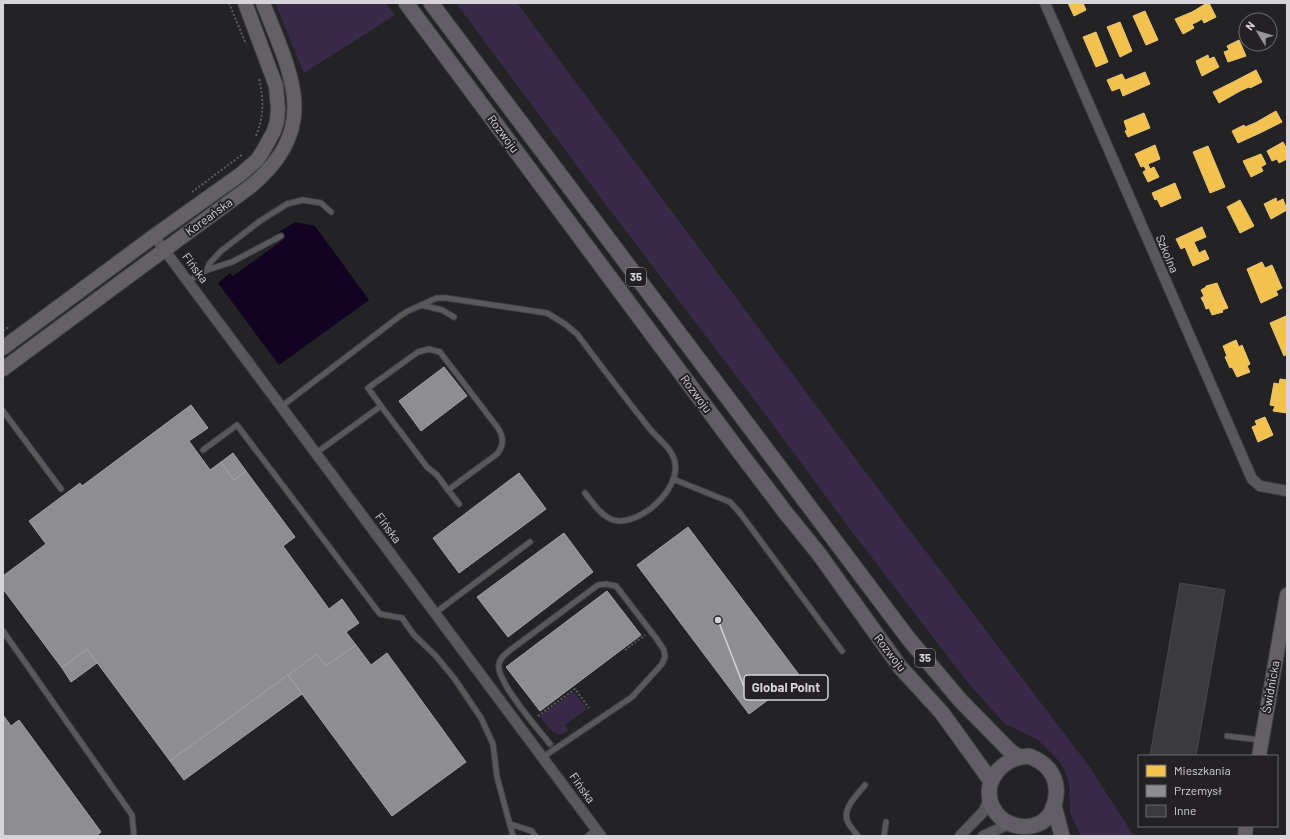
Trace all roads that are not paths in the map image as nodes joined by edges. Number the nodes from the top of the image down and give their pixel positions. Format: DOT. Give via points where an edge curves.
graph roads {
  1 [pos="245,3"];
  2 [pos="264,3"];
  3 [pos="406,3"];
  4 [pos="431,3"];
  5 [pos="1045,3"];
  6 [pos="331,212"];
  7 [pos="154,236"];
  8 [pos="281,236"];
  9 [pos="164,250"];
  10 [pos="207,270"];
  11 [pos="188,281"];
  12 [pos="421,305"];
  13 [pos="454,317"];
  14 [pos="3,348"];
  15 [pos="3,369"];
  16 [pos="282,406"];
  17 [pos="381,406"];
  18 [pos="3,411"];
  19 [pos="203,450"];
  20 [pos="316,453"];
  21 [pos="673,479"];
  22 [pos="61,489"];
  23 [pos="448,490"];
  24 [pos="1287,491"];
  25 [pos="585,493"];
  26 [pos="458,504"];
  27 [pos="530,542"];
  28 [pos="1287,595"];
  29 [pos="436,613"];
  30 [pos="3,630"];
  31 [pos="842,651"];
  32 [pos="1227,736"];
  33 [pos="1261,740"];
  34 [pos="550,744"];
  35 [pos="1259,755"];
  36 [pos="543,756"];
  37 [pos="1019,757"];
  38 [pos="865,785"];
  39 [pos="990,788"];
  40 [pos="1054,806"];
  41 [pos="886,822"];
  42 [pos="510,824"];
  43 [pos="1017,829"];
  44 [pos="599,833"];
  45 [pos="134,836"];
  46 [pos="513,836"];
  47 [pos="535,836"];
  48 [pos="588,836"];
  49 [pos="858,836"];
  50 [pos="884,836"];
  51 [pos="960,836"];
  52 [pos="983,836"];
  53 [pos="1062,836"];
  1 -- 7 [label="street, Koreańska" via="276,86 278,109 274,131 264,151 248,168"];
  2 -- 9 [label="street, Koreańska" via="293,88 294,118 288,141 275,163 257,181"];
  3 -- 39 [label="main road, Rozwoju / 35" via="734,444 819,554 896,663 942,713"];
  4 -- 37 [label="main road, Rozwoju / 35" via="908,638 960,700"];
  5 -- 24 [label="street, Szkolna" via="1252,479 1260,486"];
  6 -- 10 [label="lane" via="321,203 303,200 287,204 221,251 208,264"];
  7 -- 9 [label="street, Fińska"];
  7 -- 14 [label="street, Koreańska"];
  8 -- 10 [label="lane" via="232,262"];
  9 -- 11 [label="street, Fińska"];
  9 -- 15 [label="street, Koreańska"];
  10 -- 11 [label="lane"];
  11 -- 16 [label="street, Fińska"];
  12 -- 13 [label="lane" via="442,310"];
  12 -- 16 [label="lane" via="400,316"];
  12 -- 21 [label="lane" via="437,298 446,298 548,314 565,324 577,334 669,450 675,463"];
  16 -- 20 [label="street, Fińska"];
  17 -- 20 [label="lane"];
  17 -- 23 [label="lane" via="427,467"];
  17 -- 23 [label="lane" via="368,388 418,352 428,349 440,352 503,436 501,449 497,454"];
  18 -- 22 [label="lane"];
  19 -- 42 [label="lane" via="237,425 380,614 402,618 414,635 435,656 481,718 493,744"];
  20 -- 29 [label="street, Fińska"];
  21 -- 25 [label="lane" via="658,503 645,513 625,521 612,519 600,511"];
  21 -- 31 [label="lane" via="730,502"];
  23 -- 26 [label="lane"];
  27 -- 29 [label="lane"];
  28 -- 33 [label="street, Świdnicka"];
  29 -- 36 [label="street, Fińska"];
  30 -- 45 [label="lane" via="132,815"];
  32 -- 33 [label="lane"];
  33 -- 35 [label="street, Świdnicka"];
  34 -- 36 [label="lane" via="503,683 498,670 499,662 598,585 616,586 664,650 662,664 632,697"];
  36 -- 44 [label="street, Fińska"];
  37 -- 39 [label="main road" via="1000,769"];
  37 -- 40 [label="main road" via="1029,756 1049,769 1056,788"];
  38 -- 49 [label="lane" via="847,810 847,820"];
  39 -- 43 [label="main road, 35" via="991,802 996,813"];
  39 -- 51 [label="street" via="984,811"];
  40 -- 43 [label="main road" via="1043,821"];
  40 -- 53 [label="main road"];
  41 -- 50 [label="lane"];
  42 -- 46 [label="lane"];
  42 -- 47 [label="lane" via="532,831"];
  43 -- 52 [label="street"];
  44 -- 48 [label="lane"];
}
